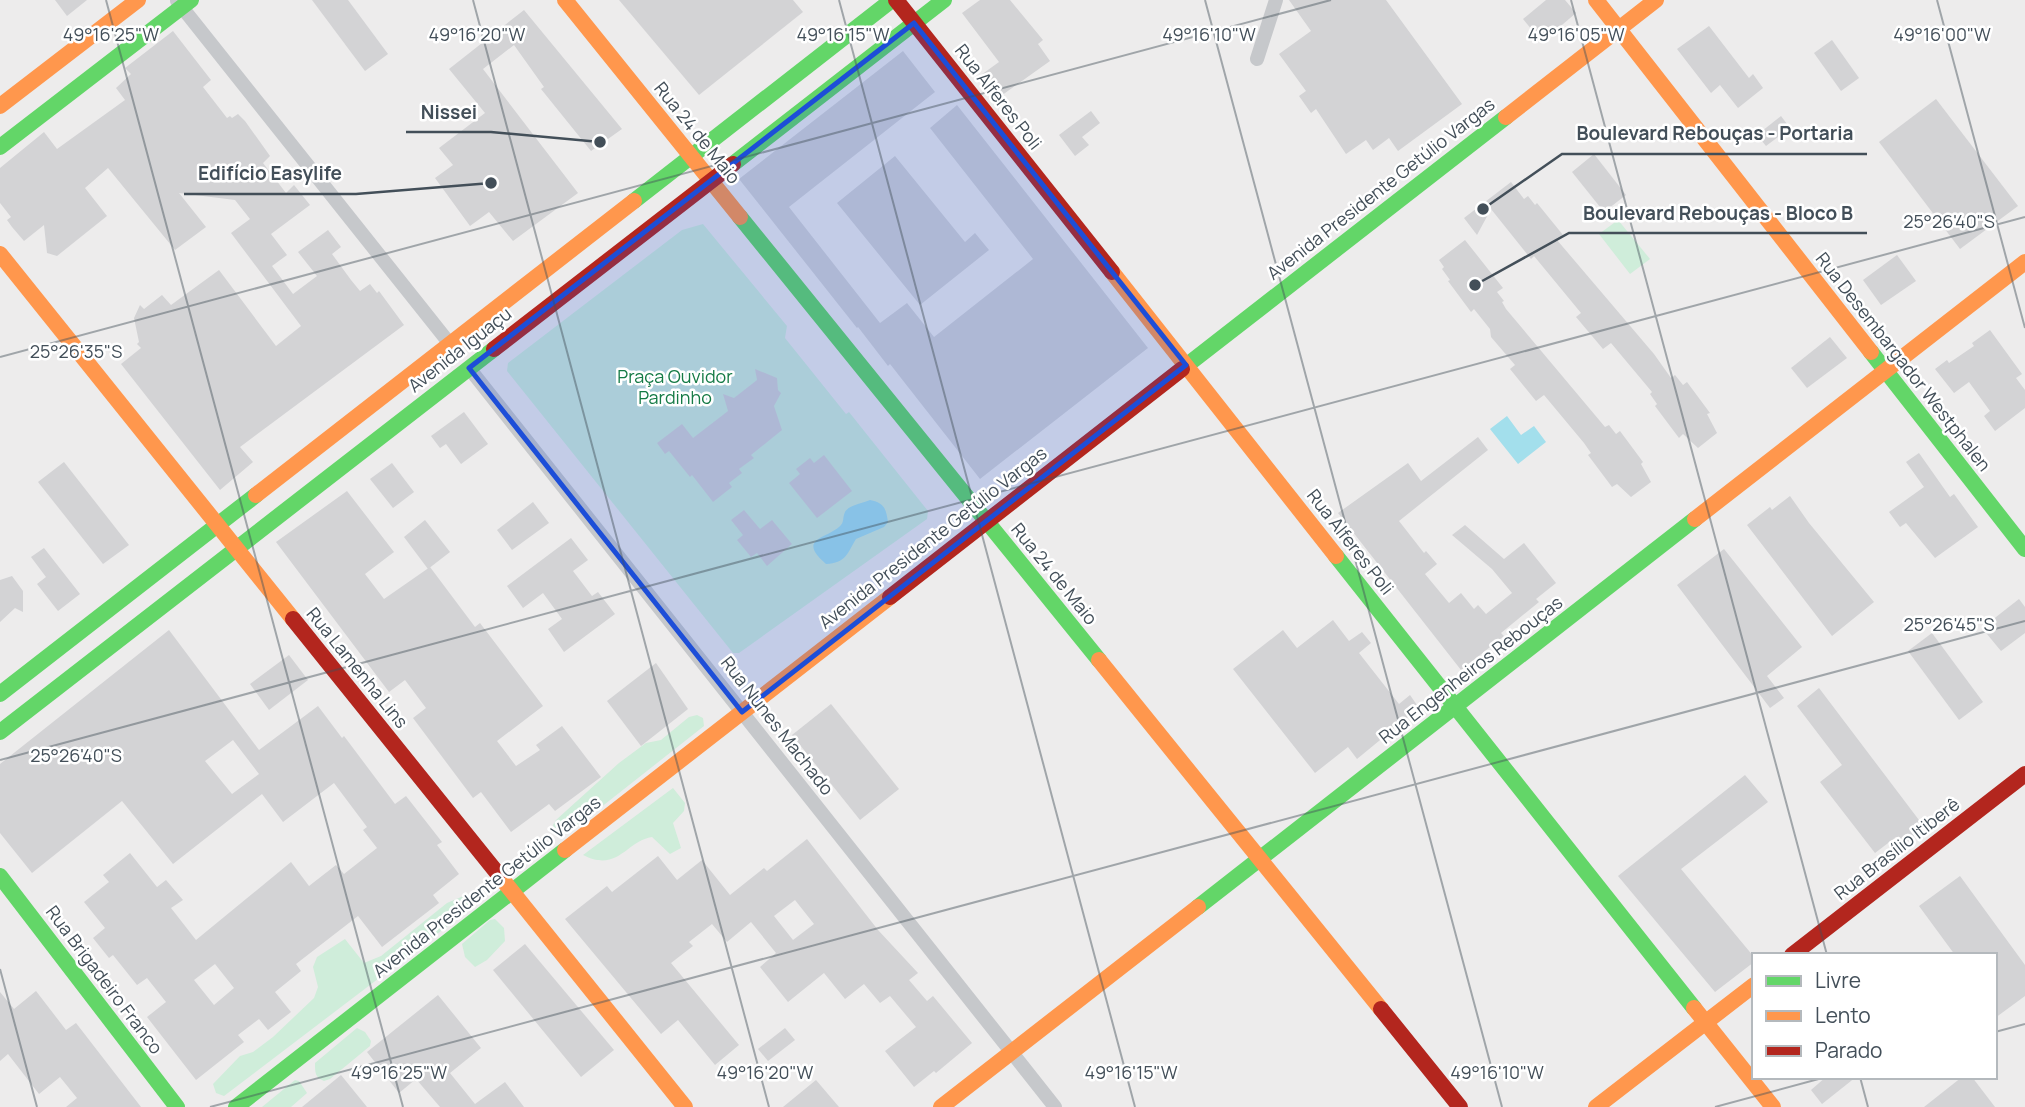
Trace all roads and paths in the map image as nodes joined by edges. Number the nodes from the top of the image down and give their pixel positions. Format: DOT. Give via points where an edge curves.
graph roads {
  1 [pos="138,0"];
  2 [pos="565,0"];
  3 [pos="894,0"];
  4 [pos="944,0"];
  5 [pos="1276,0"];
  6 [pos="1596,0"];
  7 [pos="1656,0"];
  8 [pos="183,2"];
  9 [pos="914,23"];
  10 [pos="1619,29"];
  11 [pos="100,49"];
  12 [pos="1257,59"];
  13 [pos="792,78"];
  14 [pos="58,82"];
  15 [pos="0,106"];
  16 [pos="780,127"];
  17 [pos="0,147"];
  18 [pos="691,156"];
  19 [pos="711,181"];
  20 [pos="0,254"];
  21 [pos="2025,262"];
  22 [pos="450,344"];
  23 [pos="1186,365"];
  24 [pos="469,368"];
  25 [pos="1886,371"];
  26 [pos="362,412"];
  27 [pos="347,462"];
  28 [pos="986,521"];
  29 [pos="218,525"];
  30 [pos="236,548"];
  31 [pos="2025,549"];
  32 [pos="142,621"];
  33 [pos="90,624"];
  34 [pos="0,694"];
  35 [pos="1455,706"];
  36 [pos="741,712"];
  37 [pos="0,732"];
  38 [pos="2025,774"];
  39 [pos="1259,859"];
  40 [pos="0,876"];
  41 [pos="512,892"];
  42 [pos="1795,953"];
  43 [pos="1752,987"];
  44 [pos="1706,1022"];
  45 [pos="1011,1052"];
  46 [pos="177,1107"];
  47 [pos="236,1107"];
  48 [pos="685,1107"];
  49 [pos="941,1107"];
  50 [pos="1055,1107"];
  51 [pos="1460,1107"];
  52 [pos="1596,1107"];
  53 [pos="1773,1107"];
  1 -- 11 [label="main road"];
  2 -- 18 [label="main road, Rua 24 de Maio"];
  3 -- 9 [label="main road, Rua Alferes Poli"];
  3 -- 13 [label="main road, Avenida Iguaçu"];
  4 -- 9 [label="main road, Avenida Iguaçu"];
  5 -- 12 [label="street"];
  6 -- 10 [label="main road, Rua Desembargador Westphalen"];
  7 -- 10 [label="main road, Avenida Presidente Getúlio Vargas"];
  8 -- 11 [label="main road"];
  8 -- 22 [label="street"];
  9 -- 16 [label="main road, Avenida Iguaçu"];
  9 -- 23 [label="main road, Rua Alferes Poli"];
  10 -- 23 [label="main road, Avenida Presidente Getúlio Vargas"];
  10 -- 25 [label="main road, Rua Desembargador Westphalen"];
  11 -- 14 [label="main road"];
  11 -- 14 [label="main road"];
  13 -- 16 [label="main road"];
  13 -- 18 [label="main road, Avenida Iguaçu"];
  14 -- 15 [label="main road"];
  14 -- 17 [label="main road"];
  16 -- 19 [label="main road, Avenida Iguaçu"];
  18 -- 19 [label="main road, Rua 24 de Maio"];
  18 -- 22 [label="main road, Avenida Iguaçu"];
  19 -- 24 [label="main road, Avenida Iguaçu"];
  19 -- 28 [label="main road, Rua 24 de Maio"];
  20 -- 29 [label="main road, Rua Lamenha Lins"];
  21 -- 25 [label="main road, Rua Engenheiros Rebouças"];
  22 -- 26 [label="main road, Avenida Iguaçu"];
  23 -- 28 [label="main road, Avenida Presidente Getúlio Vargas"];
  23 -- 35 [label="main road, Rua Alferes Poli"];
  24 -- 27 [label="main road, Avenida Iguaçu"];
  24 -- 36 [label="street, Rua Nunes Machado"];
  25 -- 31 [label="main road, Rua Desembargador Westphalen"];
  25 -- 35 [label="main road, Rua Engenheiros Rebouças"];
  26 -- 27 [label="main road"];
  26 -- 29 [label="main road, Avenida Iguaçu"];
  27 -- 30 [label="main road, Avenida Iguaçu"];
  28 -- 36 [label="main road, Avenida Presidente Getúlio Vargas"];
  28 -- 39 [label="main road, Rua 24 de Maio"];
  29 -- 30 [label="main road, Rua Lamenha Lins"];
  29 -- 33 [label="main road, Avenida Iguaçu"];
  30 -- 32 [label="main road, Avenida Iguaçu"];
  30 -- 41 [label="main road, Rua Lamenha Lins"];
  32 -- 33 [label="main road"];
  32 -- 37 [label="main road, Avenida Iguaçu"];
  33 -- 34 [label="main road, Avenida Iguaçu"];
  35 -- 39 [label="main road, Rua Engenheiros Rebouças"];
  35 -- 44 [label="main road, Rua Alferes Poli"];
  36 -- 41 [label="main road, Avenida Presidente Getúlio Vargas"];
  36 -- 45 [label="street, Rua Nunes Machado"];
  38 -- 42 [label="main road, Rua Brasílio Itiberê"];
  39 -- 45 [label="main road, Rua Engenheiros Rebouças"];
  39 -- 51 [label="main road, Rua 24 de Maio"];
  40 -- 46 [label="main road, Rua Brigadeiro Franco"];
  41 -- 47 [label="main road, Avenida Presidente Getúlio Vargas"];
  41 -- 48 [label="main road, Rua Lamenha Lins"];
  43 -- 44 [label="main road"];
  44 -- 52 [label="main road"];
  44 -- 53 [label="main road, Rua Alferes Poli"];
  45 -- 49 [label="main road, Rua Engenheiros Rebouças"];
  45 -- 50 [label="street, Rua Nunes Machado"];
}
